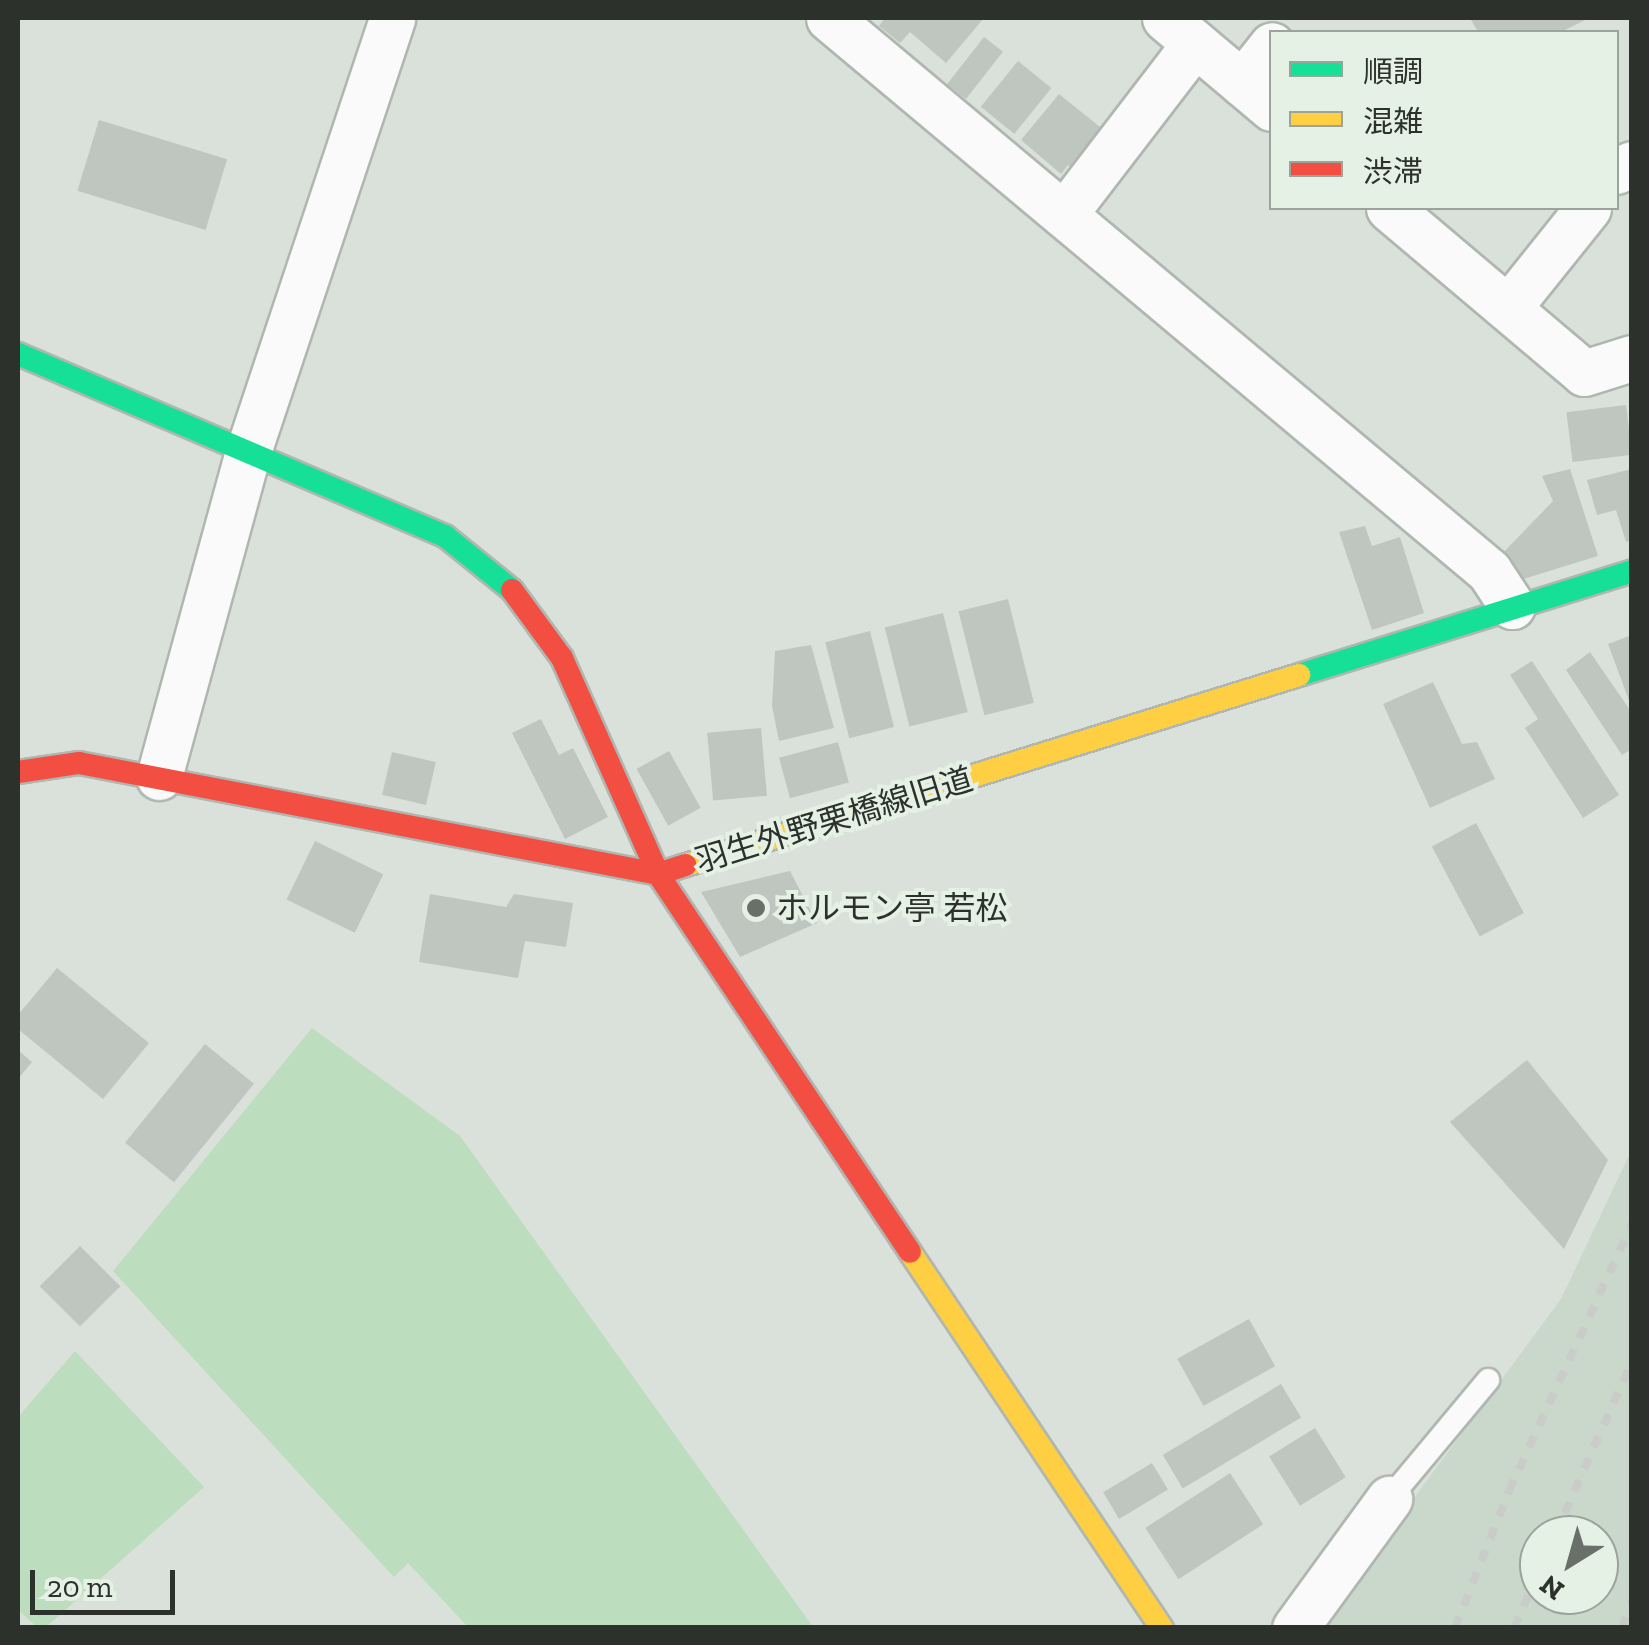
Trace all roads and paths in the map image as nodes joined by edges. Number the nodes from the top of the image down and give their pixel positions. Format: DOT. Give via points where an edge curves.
graph roads {
  1 [pos="392,18"];
  2 [pos="829,18"];
  3 [pos="1180,30"];
  4 [pos="1269,55"];
  5 [pos="1257,96"];
  6 [pos="1391,210"];
  7 [pos="1586,210"];
  8 [pos="1064,214"];
  9 [pos="1508,308"];
  10 [pos="18,354"];
  11 [pos="1632,358"];
  12 [pos="247,455"];
  13 [pos="1632,571"];
  14 [pos="1512,606"];
  15 [pos="18,772"];
  16 [pos="159,776"];
  17 [pos="658,874"];
  18 [pos="1488,1380"];
  19 [pos="1389,1499"];
  20 [pos="1162,1628"];
  21 [pos="1295,1628"];
  1 -- 12 [label="street"];
  2 -- 8 [label="street"];
  3 -- 5 [label="street"];
  3 -- 8 [label="street"];
  4 -- 5 [label="street"];
  6 -- 9 [label="street"];
  7 -- 9 [label="street"];
  8 -- 14 [label="street" via="1488,571"];
  9 -- 11 [label="street" via="1584,374"];
  10 -- 12 [label="street"];
  12 -- 16 [label="street"];
  12 -- 17 [label="street" via="445,536 512,590 562,658"];
  13 -- 14 [label="street, 羽生外野栗橋線旧道"];
  14 -- 17 [label="street, 羽生外野栗橋線旧道"];
  15 -- 16 [label="street, 羽生外野栗橋線旧道" via="78,763"];
  16 -- 17 [label="street, 羽生外野栗橋線旧道"];
  17 -- 20 [label="street"];
  18 -- 19 [label="lane"];
  19 -- 21 [label="street"];
}
